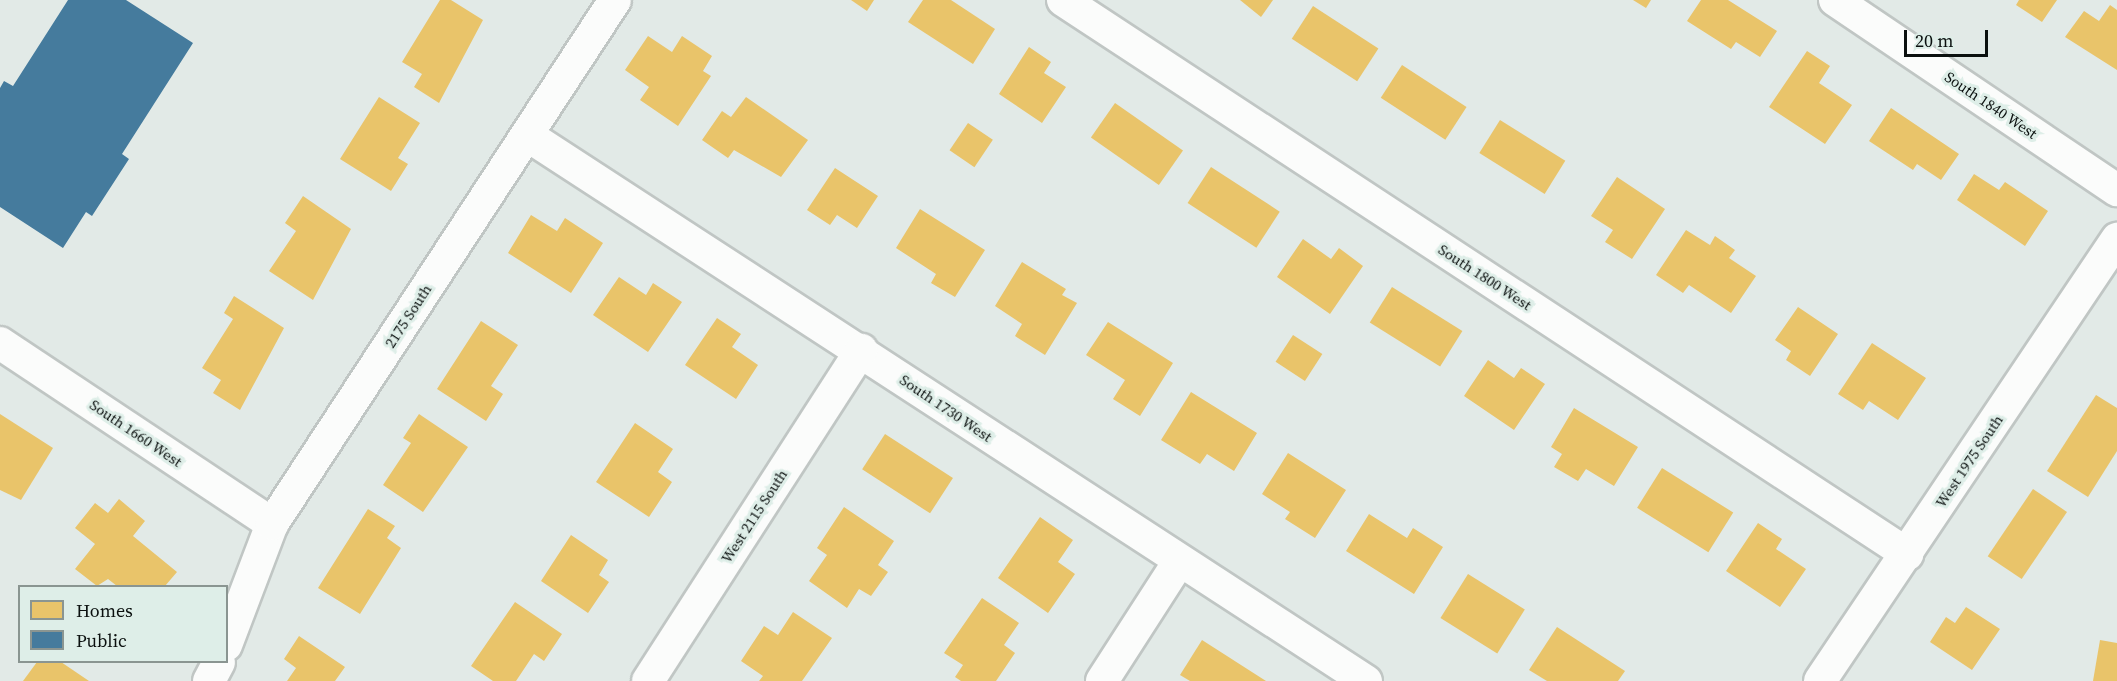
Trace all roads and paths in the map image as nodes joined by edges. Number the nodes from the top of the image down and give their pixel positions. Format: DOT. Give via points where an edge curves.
graph roads {
  1 [pos="615,0"];
  2 [pos="1063,0"];
  3 [pos="1835,0"];
  4 [pos="527,135"];
  5 [pos="2117,190"];
  6 [pos="2117,239"];
  7 [pos="0,343"];
  8 [pos="861,350"];
  9 [pos="272,524"];
  10 [pos="1907,554"];
  11 [pos="1178,562"];
  12 [pos="228,640"];
  13 [pos="218,663"];
  14 [pos="209,681"];
  15 [pos="648,681"];
  16 [pos="1102,681"];
  17 [pos="1365,681"];
  18 [pos="1820,681"];
  1 -- 4 [label="street, 2175 South"];
  2 -- 10 [label="street, South 1800 West"];
  3 -- 5 [label="street, South 1840 West"];
  4 -- 8 [label="street, South 1730 West"];
  4 -- 9 [label="street, 2175 South"];
  6 -- 10 [label="street, West 1975 South"];
  7 -- 9 [label="street, South 1660 West"];
  8 -- 11 [label="street, South 1730 West"];
  8 -- 15 [label="street, West 2115 South"];
  9 -- 12 [label="street, 2175 South"];
  10 -- 18 [label="street, West 1975 South"];
  11 -- 16 [label="street"];
  11 -- 17 [label="street, South 1730 West"];
  13 -- 14 [label="street"];
}
